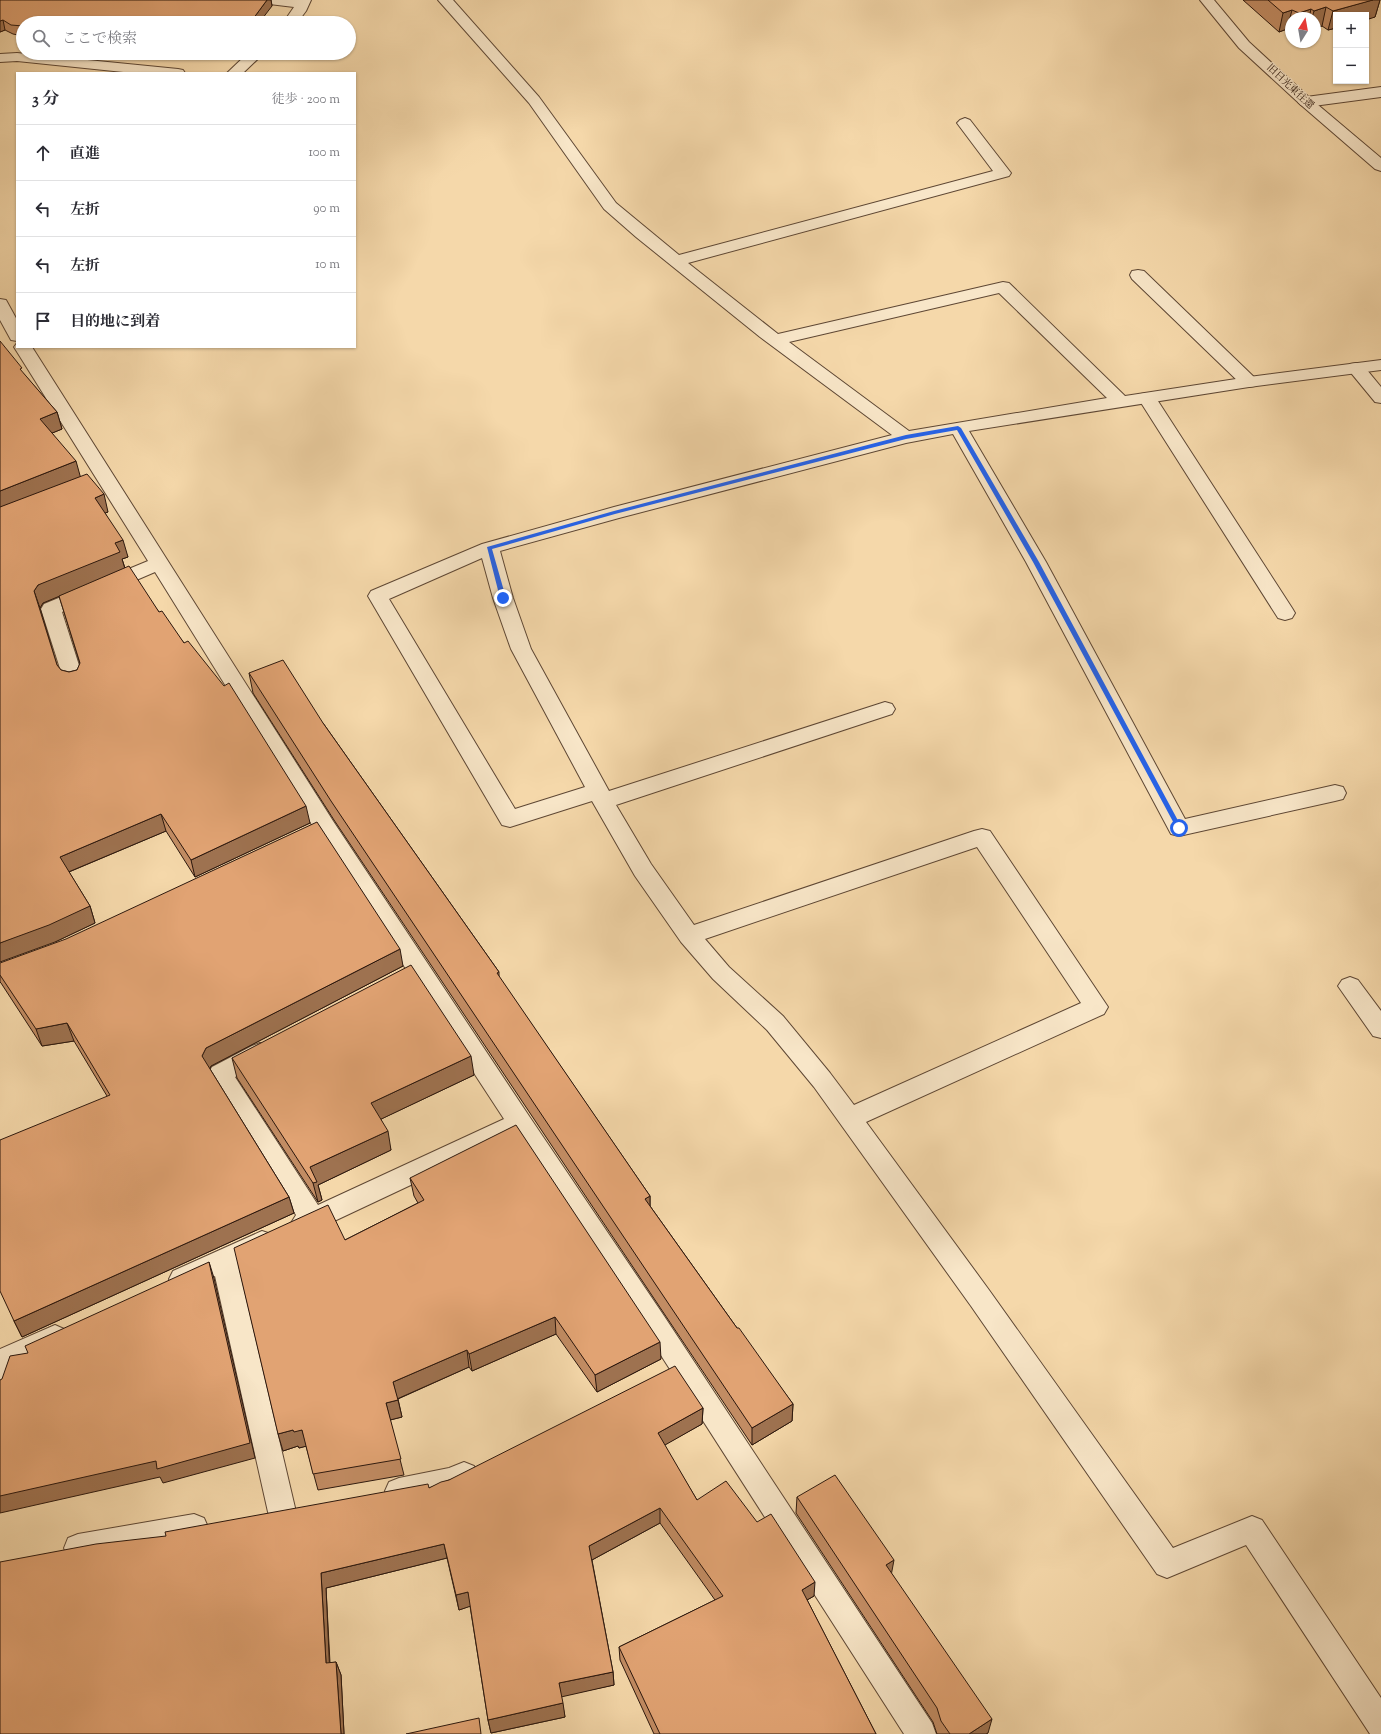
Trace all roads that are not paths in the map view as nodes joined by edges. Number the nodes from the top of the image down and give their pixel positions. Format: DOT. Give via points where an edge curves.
graph roads {
  1 [pos="266,0"];
  2 [pos="445,0"];
  3 [pos="1207,0"];
  4 [pos="303,2"];
  5 [pos="294,16"];
  6 [pos="16,57"];
  7 [pos="0,58"];
  8 [pos="47,60"];
  9 [pos="249,60"];
  10 [pos="168,72"];
  11 [pos="235,72"];
  12 [pos="1381,92"];
  13 [pos="1306,102"];
  14 [pos="965,123"];
  15 [pos="1381,166"];
  16 [pos="676,261"];
  17 [pos="1138,275"];
  18 [pos="0,304"];
  19 [pos="16,334"];
  20 [pos="775,340"];
  21 [pos="15,347"];
  22 [pos="1381,365"];
  23 [pos="1356,368"];
  24 [pos="1249,382"];
  25 [pos="1147,398"];
  26 [pos="1381,398"];
  27 [pos="1121,402"];
  28 [pos="958,428"];
  29 [pos="906,437"];
  30 [pos="489,548"];
  31 [pos="160,563"];
  32 [pos="1285,613"];
  33 [pos="74,681"];
  34 [pos="884,709"];
  35 [pos="1335,793"];
  36 [pos="601,796"];
  37 [pos="325,827"];
  38 [pos="304,837"];
  39 [pos="689,936"];
  40 [pos="419,970"];
  41 [pos="398,981"];
  42 [pos="1350,986"];
  43 [pos="1381,1029"];
  44 [pos="277,1044"];
  45 [pos="850,1118"];
  46 [pos="520,1124"];
  47 [pos="313,1219"];
  48 [pos="224,1260"];
  49 [pos="159,1290"];
  50 [pos="72,1329"];
  51 [pos="1,1381"];
  52 [pos="486,1464"];
  53 [pos="374,1495"];
  54 [pos="282,1512"];
  55 [pos="219,1523"];
  56 [pos="55,1552"];
  57 [pos="1381,1724"];
  58 [pos="921,1734"];
  1 -- 4 [label="street"];
  2 -- 16 [label="street" via="534,100 610,206"];
  3 -- 13 [label="street, 旧日光東往還" via="1244,45"];
  4 -- 5 [label="street"];
  6 -- 7 [label="street"];
  8 -- 10 [label="street"];
  9 -- 11 [label="street"];
  12 -- 13 [label="street"];
  13 -- 15 [label="street, 旧日光東往還"];
  14 -- 16 [label="street" via="1003,173"];
  16 -- 20 [label="street"];
  17 -- 24 [label="street"];
  18 -- 19 [label="street"];
  20 -- 27 [label="street" via="1003,287"];
  20 -- 29 [label="street"];
  21 -- 31 [label="street" via="99,480"];
  22 -- 23 [label="street"];
  23 -- 24 [label="street"];
  23 -- 26 [label="street"];
  24 -- 25 [label="street"];
  25 -- 27 [label="street"];
  25 -- 32 [label="street"];
  27 -- 28 [label="street"];
  28 -- 29 [label="street"];
  28 -- 35 [label="street" via="1036,562 1179,828"];
  29 -- 30 [label="street"];
  30 -- 36 [label="street" via="521,650"];
  30 -- 36 [label="street" via="378,596 510,819"];
  31 -- 33 [label="street" via="51,609"];
  31 -- 37 [label="street"];
  34 -- 36 [label="street"];
  36 -- 39 [label="street" via="643,870"];
  37 -- 38 [label="street"];
  37 -- 40 [label="street"];
  39 -- 45 [label="street" via="721,973 774,1023"];
  39 -- 45 [label="street" via="982,836 1096,1007"];
  40 -- 41 [label="street"];
  40 -- 46 [label="street"];
  42 -- 43 [label="street"];
  44 -- 47 [label="street" via="220,1074"];
  45 -- 57 [label="street" via="1168,1564 1252,1529"];
  46 -- 47 [label="street"];
  46 -- 58 [label="street" via="671,1370"];
  47 -- 48 [label="street"];
  48 -- 49 [label="street"];
  48 -- 54 [label="street"];
  50 -- 51 [label="street" via="7,1359"];
  52 -- 53 [label="street" via="451,1481"];
  55 -- 56 [label="street"];
}
